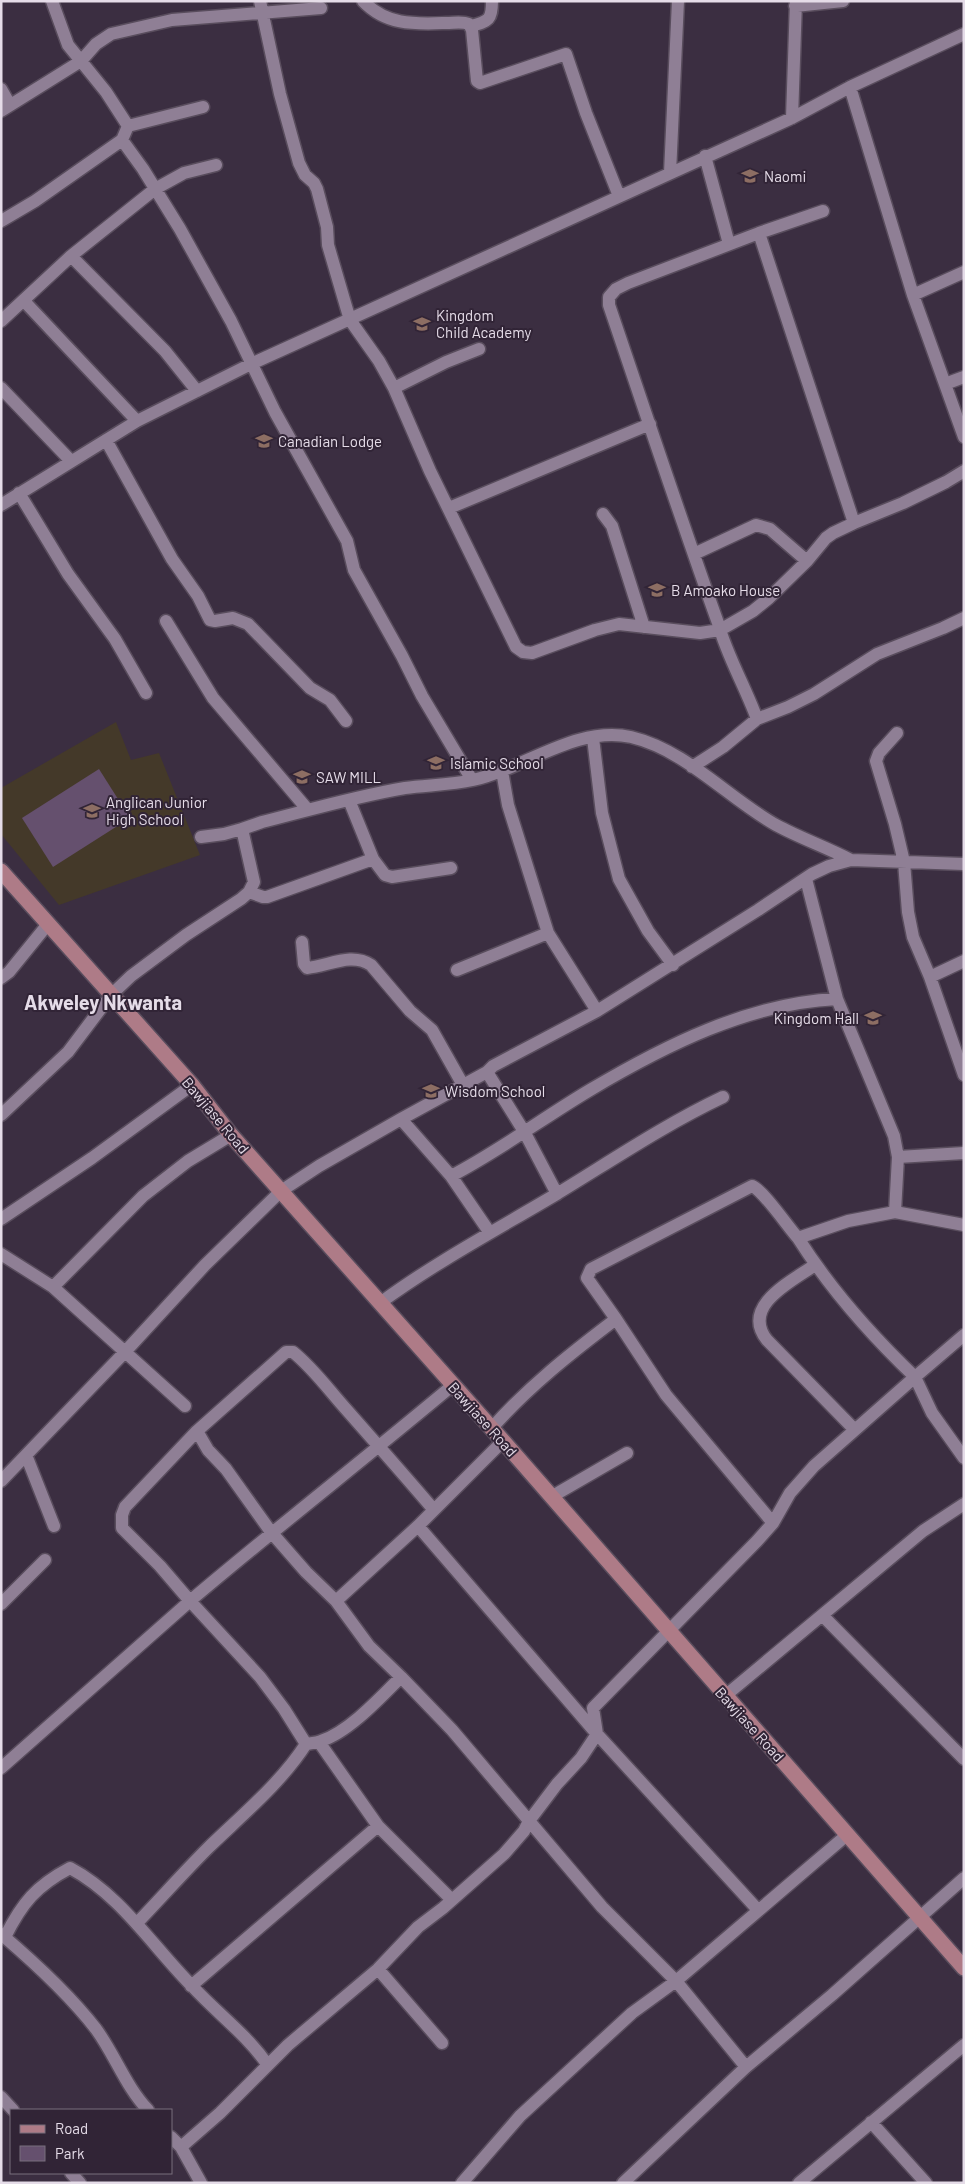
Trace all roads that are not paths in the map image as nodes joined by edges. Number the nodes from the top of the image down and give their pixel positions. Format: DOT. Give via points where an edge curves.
graph roads {
  1 [pos="52,1"];
  2 [pos="363,1"];
  3 [pos="492,1"];
  4 [pos="678,1"];
  5 [pos="843,1"];
  6 [pos="795,4"];
  7 [pos="262,8"];
  8 [pos="321,8"];
  9 [pos="472,26"];
  10 [pos="964,34"];
  11 [pos="80,61"];
  12 [pos="850,86"];
  13 [pos="1,89"];
  14 [pos="203,107"];
  15 [pos="6,108"];
  16 [pos="792,118"];
  17 [pos="128,126"];
  18 [pos="122,140"];
  19 [pos="706,156"];
  20 [pos="216,165"];
  21 [pos="670,173"];
  22 [pos="155,189"];
  23 [pos="619,196"];
  24 [pos="823,211"];
  25 [pos="1,221"];
  26 [pos="759,233"];
  27 [pos="729,244"];
  28 [pos="71,256"];
  29 [pos="964,272"];
  30 [pos="913,296"];
  31 [pos="24,301"];
  32 [pos="350,320"];
  33 [pos="1,321"];
  34 [pos="479,349"];
  35 [pos="250,364"];
  36 [pos="964,377"];
  37 [pos="945,384"];
  38 [pos="1,388"];
  39 [pos="394,388"];
  40 [pos="196,391"];
  41 [pos="137,422"];
  42 [pos="650,424"];
  43 [pos="964,437"];
  44 [pos="106,440"];
  45 [pos="70,461"];
  46 [pos="964,471"];
  47 [pos="19,493"];
  48 [pos="3,501"];
  49 [pos="449,508"];
  50 [pos="603,514"];
  51 [pos="854,523"];
  52 [pos="694,554"];
  53 [pos="807,561"];
  54 [pos="964,618"];
  55 [pos="166,622"];
  56 [pos="644,627"];
  57 [pos="720,630"];
  58 [pos="146,693"];
  59 [pos="757,718"];
  60 [pos="346,721"];
  61 [pos="897,732"];
  62 [pos="593,738"];
  63 [pos="692,767"];
  64 [pos="502,771"];
  65 [pos="472,780"];
  66 [pos="349,800"];
  67 [pos="308,810"];
  68 [pos="242,829"];
  69 [pos="201,838"];
  70 [pos="374,859"];
  71 [pos="851,860"];
  72 [pos="904,862"];
  73 [pos="964,864"];
  74 [pos="451,868"];
  75 [pos="1,871"];
  76 [pos="806,879"];
  77 [pos="249,892"];
  78 [pos="48,924"];
  79 [pos="548,933"];
  80 [pos="302,942"];
  81 [pos="964,961"];
  82 [pos="672,964"];
  83 [pos="458,970"];
  84 [pos="930,977"];
  85 [pos="1,978"];
  86 [pos="111,995"];
  87 [pos="836,999"];
  88 [pos="597,1011"];
  89 [pos="961,1061"];
  90 [pos="487,1072"];
  91 [pos="964,1075"];
  92 [pos="192,1085"];
  93 [pos="464,1086"];
  94 [pos="723,1097"];
  95 [pos="1,1115"];
  96 [pos="400,1118"];
  97 [pos="526,1133"];
  98 [pos="231,1135"];
  99 [pos="964,1153"];
  100 [pos="898,1157"];
  101 [pos="451,1176"];
  102 [pos="282,1191"];
  103 [pos="557,1194"];
  104 [pos="895,1212"];
  105 [pos="1,1219"];
  106 [pos="964,1225"];
  107 [pos="490,1233"];
  108 [pos="798,1238"];
  109 [pos="1,1254"];
  110 [pos="815,1265"];
  111 [pos="53,1287"];
  112 [pos="380,1303"];
  113 [pos="616,1320"];
  114 [pos="964,1335"];
  115 [pos="124,1353"];
  116 [pos="915,1378"];
  117 [pos="452,1385"];
  118 [pos="185,1406"];
  119 [pos="491,1428"];
  120 [pos="854,1430"];
  121 [pos="197,1431"];
  122 [pos="502,1441"];
  123 [pos="379,1447"];
  124 [pos="627,1454"];
  125 [pos="26,1455"];
  126 [pos="964,1458"];
  127 [pos="1,1481"];
  128 [pos="551,1497"];
  129 [pos="964,1504"];
  130 [pos="434,1510"];
  131 [pos="773,1523"];
  132 [pos="54,1526"];
  133 [pos="418,1526"];
  134 [pos="271,1532"];
  135 [pos="45,1560"];
  136 [pos="190,1601"];
  137 [pos="336,1601"];
  138 [pos="1,1604"];
  139 [pos="822,1614"];
  140 [pos="670,1631"];
  141 [pos="401,1677"];
  142 [pos="725,1696"];
  143 [pos="597,1734"];
  144 [pos="319,1742"];
  145 [pos="306,1744"];
  146 [pos="964,1759"];
  147 [pos="1,1768"];
  148 [pos="529,1821"];
  149 [pos="378,1826"];
  150 [pos="848,1834"];
  151 [pos="964,1878"];
  152 [pos="452,1900"];
  153 [pos="758,1910"];
  154 [pos="920,1917"];
  155 [pos="137,1924"];
  156 [pos="3,1935"];
  157 [pos="964,1968"];
  158 [pos="378,1969"];
  159 [pos="676,1981"];
  160 [pos="191,1986"];
  161 [pos="442,2043"];
  162 [pos="964,2045"];
  163 [pos="267,2064"];
  164 [pos="746,2067"];
  165 [pos="1,2097"];
  166 [pos="12,2109"];
  167 [pos="147,2109"];
  168 [pos="871,2122"];
  169 [pos="172,2137"];
  170 [pos="181,2147"];
  171 [pos="918,2180"];
  172 [pos="201,2183"];
  173 [pos="462,2183"];
  174 [pos="623,2183"];
  175 [pos="799,2183"];
  1 -- 11 [label="street" via="68,45"];
  2 -- 9 [label="street" via="392,21 407,24 466,22"];
  3 -- 9 [label="street" via="492,14 488,20"];
  4 -- 21 [label="street"];
  5 -- 6 [label="street"];
  6 -- 16 [label="street"];
  7 -- 8 [label="street"];
  7 -- 11 [label="street" via="172,20 111,34"];
  7 -- 32 [label="street" via="299,163 317,189 328,245"];
  9 -- 23 [label="street" via="475,73 480,83 566,54"];
  10 -- 12 [label="street"];
  11 -- 15 [label="street"];
  11 -- 17 [label="street"];
  12 -- 16 [label="street"];
  12 -- 30 [label="street"];
  13 -- 15 [label="street"];
  14 -- 17 [label="street"];
  16 -- 19 [label="street"];
  17 -- 18 [label="street"];
  18 -- 22 [label="street"];
  18 -- 25 [label="street"];
  19 -- 21 [label="street"];
  19 -- 27 [label="street"];
  20 -- 22 [label="street" via="184,173"];
  21 -- 23 [label="street"];
  22 -- 28 [label="street"];
  22 -- 35 [label="street" via="231,321"];
  23 -- 32 [label="street"];
  24 -- 26 [label="street"];
  26 -- 27 [label="street"];
  26 -- 51 [label="street"];
  27 -- 42 [label="street" via="628,283 609,297"];
  28 -- 31 [label="street"];
  28 -- 40 [label="street" via="165,351"];
  29 -- 30 [label="street"];
  30 -- 37 [label="street"];
  31 -- 33 [label="street"];
  31 -- 41 [label="street"];
  32 -- 35 [label="street"];
  32 -- 39 [label="street"];
  34 -- 39 [label="street"];
  35 -- 40 [label="street"];
  35 -- 65 [label="street" via="346,541 354,570"];
  36 -- 37 [label="street"];
  37 -- 43 [label="street"];
  38 -- 45 [label="street"];
  39 -- 49 [label="street"];
  40 -- 41 [label="street"];
  41 -- 44 [label="street"];
  42 -- 49 [label="street"];
  42 -- 52 [label="street"];
  44 -- 45 [label="street"];
  44 -- 60 [label="street" via="210,620 234,618 248,624 310,688 330,700"];
  45 -- 47 [label="street"];
  46 -- 51 [label="street" via="903,503"];
  47 -- 48 [label="street"];
  47 -- 58 [label="street" via="68,574 115,639"];
  49 -- 56 [label="street" via="516,647 523,652 532,653 619,624"];
  50 -- 56 [label="street" via="612,526"];
  51 -- 53 [label="street" via="826,538"];
  52 -- 53 [label="street" via="756,525 770,529"];
  52 -- 57 [label="street"];
  53 -- 57 [label="street" via="764,603"];
  54 -- 59 [label="street" via="877,654 814,694"];
  55 -- 67 [label="street" via="213,698"];
  56 -- 57 [label="street" via="700,633"];
  57 -- 59 [label="street"];
  59 -- 63 [label="street" via="723,747"];
  61 -- 72 [label="street" via="878,753 876,761"];
  62 -- 63 [label="street" via="630,737 676,756"];
  62 -- 64 [label="street" via="566,745"];
  62 -- 82 [label="street" via="602,813 619,879 648,931"];
  63 -- 71 [label="street" via="776,825"];
  64 -- 65 [label="street"];
  64 -- 79 [label="street" via="508,805"];
  65 -- 66 [label="street"];
  66 -- 67 [label="street"];
  66 -- 70 [label="street"];
  67 -- 68 [label="street"];
  68 -- 69 [label="street"];
  68 -- 77 [label="street" via="254,882"];
  70 -- 74 [label="street" via="385,875 392,877"];
  70 -- 77 [label="street" via="267,897"];
  71 -- 72 [label="street"];
  71 -- 76 [label="street" via="829,866"];
  72 -- 73 [label="street"];
  72 -- 84 [label="street" via="912,936"];
  75 -- 78 [label="main road, Bawjiase Road"];
  76 -- 82 [label="street"];
  76 -- 87 [label="street"];
  77 -- 86 [label="street" via="131,976"];
  78 -- 85 [label="street"];
  78 -- 86 [label="main road, Bawjiase Road"];
  79 -- 83 [label="street"];
  79 -- 88 [label="street"];
  80 -- 93 [label="street" via="307,968 350,959 363,960 371,965 410,1011 432,1030"];
  81 -- 84 [label="street"];
  82 -- 88 [label="street"];
  84 -- 89 [label="street"];
  86 -- 92 [label="main road, Bawjiase Road"];
  86 -- 95 [label="street" via="68,1052"];
  87 -- 97 [label="street" via="811,1000 766,1009 714,1027 590,1090"];
  87 -- 100 [label="street" via="894,1136"];
  88 -- 90 [label="street"];
  89 -- 91 [label="street"];
  90 -- 93 [label="street"];
  90 -- 97 [label="street"];
  92 -- 98 [label="main road, Bawjiase Road"];
  92 -- 105 [label="street"];
  93 -- 96 [label="street"];
  94 -- 103 [label="street" via="663,1127"];
  96 -- 101 [label="street"];
  96 -- 102 [label="street"];
  97 -- 101 [label="street"];
  97 -- 103 [label="street"];
  98 -- 102 [label="main road, Bawjiase Road"];
  98 -- 111 [label="street" via="188,1161 143,1196"];
  99 -- 100 [label="street"];
  100 -- 104 [label="street"];
  101 -- 107 [label="street"];
  102 -- 112 [label="main road, Bawjiase Road"];
  102 -- 115 [label="street" via="205,1265"];
  103 -- 107 [label="street"];
  104 -- 106 [label="street"];
  104 -- 108 [label="street" via="848,1221"];
  107 -- 112 [label="street"];
  108 -- 110 [label="street"];
  108 -- 113 [label="street" via="762,1193 752,1186 591,1268 588,1278"];
  109 -- 111 [label="street"];
  110 -- 116 [label="street" via="874,1338"];
  110 -- 120 [label="street" via="774,1293 759,1313 758,1322 767,1340"];
  111 -- 115 [label="street"];
  112 -- 117 [label="main road, Bawjiase Road"];
  113 -- 119 [label="street" via="573,1351"];
  113 -- 131 [label="street" via="666,1395"];
  114 -- 116 [label="street"];
  115 -- 118 [label="street"];
  115 -- 125 [label="street"];
  116 -- 120 [label="street"];
  116 -- 126 [label="street" via="932,1413"];
  117 -- 119 [label="main road, Bawjiase Road"];
  117 -- 123 [label="street"];
  119 -- 122 [label="main road, Bawjiase Road"];
  120 -- 131 [label="street" via="790,1493"];
  121 -- 123 [label="street" via="286,1352 293,1352"];
  121 -- 134 [label="street"];
  121 -- 136 [label="street" via="125,1507 121,1522 122,1528"];
  122 -- 128 [label="main road, Bawjiase Road"];
  122 -- 130 [label="street"];
  123 -- 130 [label="street"];
  123 -- 134 [label="street"];
  124 -- 128 [label="street"];
  125 -- 127 [label="street"];
  125 -- 132 [label="street"];
  128 -- 140 [label="main road, Bawjiase Road"];
  129 -- 139 [label="street" via="923,1531"];
  130 -- 133 [label="street"];
  131 -- 140 [label="street"];
  133 -- 137 [label="street"];
  133 -- 143 [label="street"];
  134 -- 136 [label="street"];
  134 -- 137 [label="street"];
  135 -- 138 [label="street"];
  136 -- 145 [label="street" via="260,1677"];
  136 -- 147 [label="street"];
  137 -- 141 [label="street" via="369,1646"];
  139 -- 142 [label="street"];
  139 -- 146 [label="street"];
  140 -- 142 [label="main road, Bawjiase Road"];
  140 -- 143 [label="street" via="593,1708"];
  141 -- 144 [label="street" via="360,1715"];
  141 -- 148 [label="street" via="452,1730"];
  142 -- 150 [label="main road, Bawjiase Road"];
  143 -- 148 [label="street"];
  143 -- 153 [label="street"];
  144 -- 145 [label="street"];
  144 -- 149 [label="street"];
  145 -- 155 [label="street" via="252,1806"];
  148 -- 152 [label="street" via="504,1854"];
  148 -- 159 [label="street" via="602,1907"];
  149 -- 152 [label="street"];
  149 -- 160 [label="street"];
  150 -- 153 [label="street"];
  150 -- 154 [label="main road, Bawjiase Road"];
  151 -- 154 [label="street"];
  152 -- 158 [label="street" via="418,1927"];
  153 -- 159 [label="street"];
  154 -- 157 [label="main road, Bawjiase Road"];
  154 -- 164 [label="street"];
  155 -- 156 [label="street" via="90,1879 70,1868 47,1881 30,1897"];
  155 -- 160 [label="street"];
  156 -- 167 [label="street" via="77,2004"];
  158 -- 161 [label="street"];
  158 -- 163 [label="street"];
  159 -- 164 [label="street"];
  159 -- 173 [label="street" via="632,2013 520,2116"];
  160 -- 163 [label="street"];
  162 -- 168 [label="street"];
  163 -- 170 [label="street" via="220,2113"];
  164 -- 174 [label="street"];
  165 -- 166 [label="street"];
  168 -- 171 [label="street"];
  168 -- 175 [label="street"];
  169 -- 170 [label="street"];
  170 -- 172 [label="street"];
}
